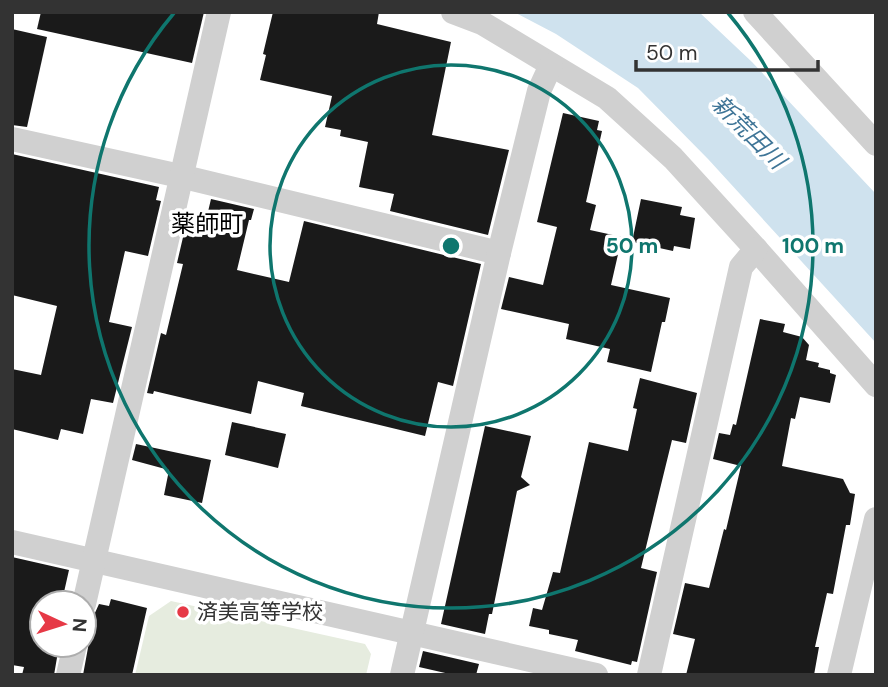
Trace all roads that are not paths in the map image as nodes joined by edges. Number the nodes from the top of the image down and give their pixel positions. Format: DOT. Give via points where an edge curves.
graph roads {
  1 [pos="219,12"];
  2 [pos="453,12"];
  3 [pos="755,12"];
  4 [pos="551,65"];
  5 [pos="12,139"];
  6 [pos="876,144"];
  7 [pos="180,176"];
  8 [pos="756,249"];
  9 [pos="499,253"];
  10 [pos="876,385"];
  11 [pos="876,519"];
  12 [pos="12,542"];
  13 [pos="94,562"];
  14 [pos="88,589"];
  15 [pos="412,634"];
  16 [pos="402,675"];
  17 [pos="596,675"];
  18 [pos="649,675"];
  19 [pos="839,675"];
  1 -- 7 [label="street"];
  2 -- 4 [label="street" via="482,23"];
  3 -- 6 [label="street"];
  4 -- 8 [label="street" via="607,98 673,158"];
  4 -- 9 [label="street" via="539,91"];
  5 -- 7 [label="street"];
  7 -- 9 [label="street"];
  7 -- 13 [label="street"];
  8 -- 10 [label="street"];
  8 -- 18 [label="street" via="741,267"];
  9 -- 15 [label="street"];
  11 -- 19 [label="street"];
  12 -- 13 [label="street"];
  13 -- 14 [label="street"];
  13 -- 15 [label="street"];
  15 -- 16 [label="street"];
  15 -- 17 [label="street"];
}
